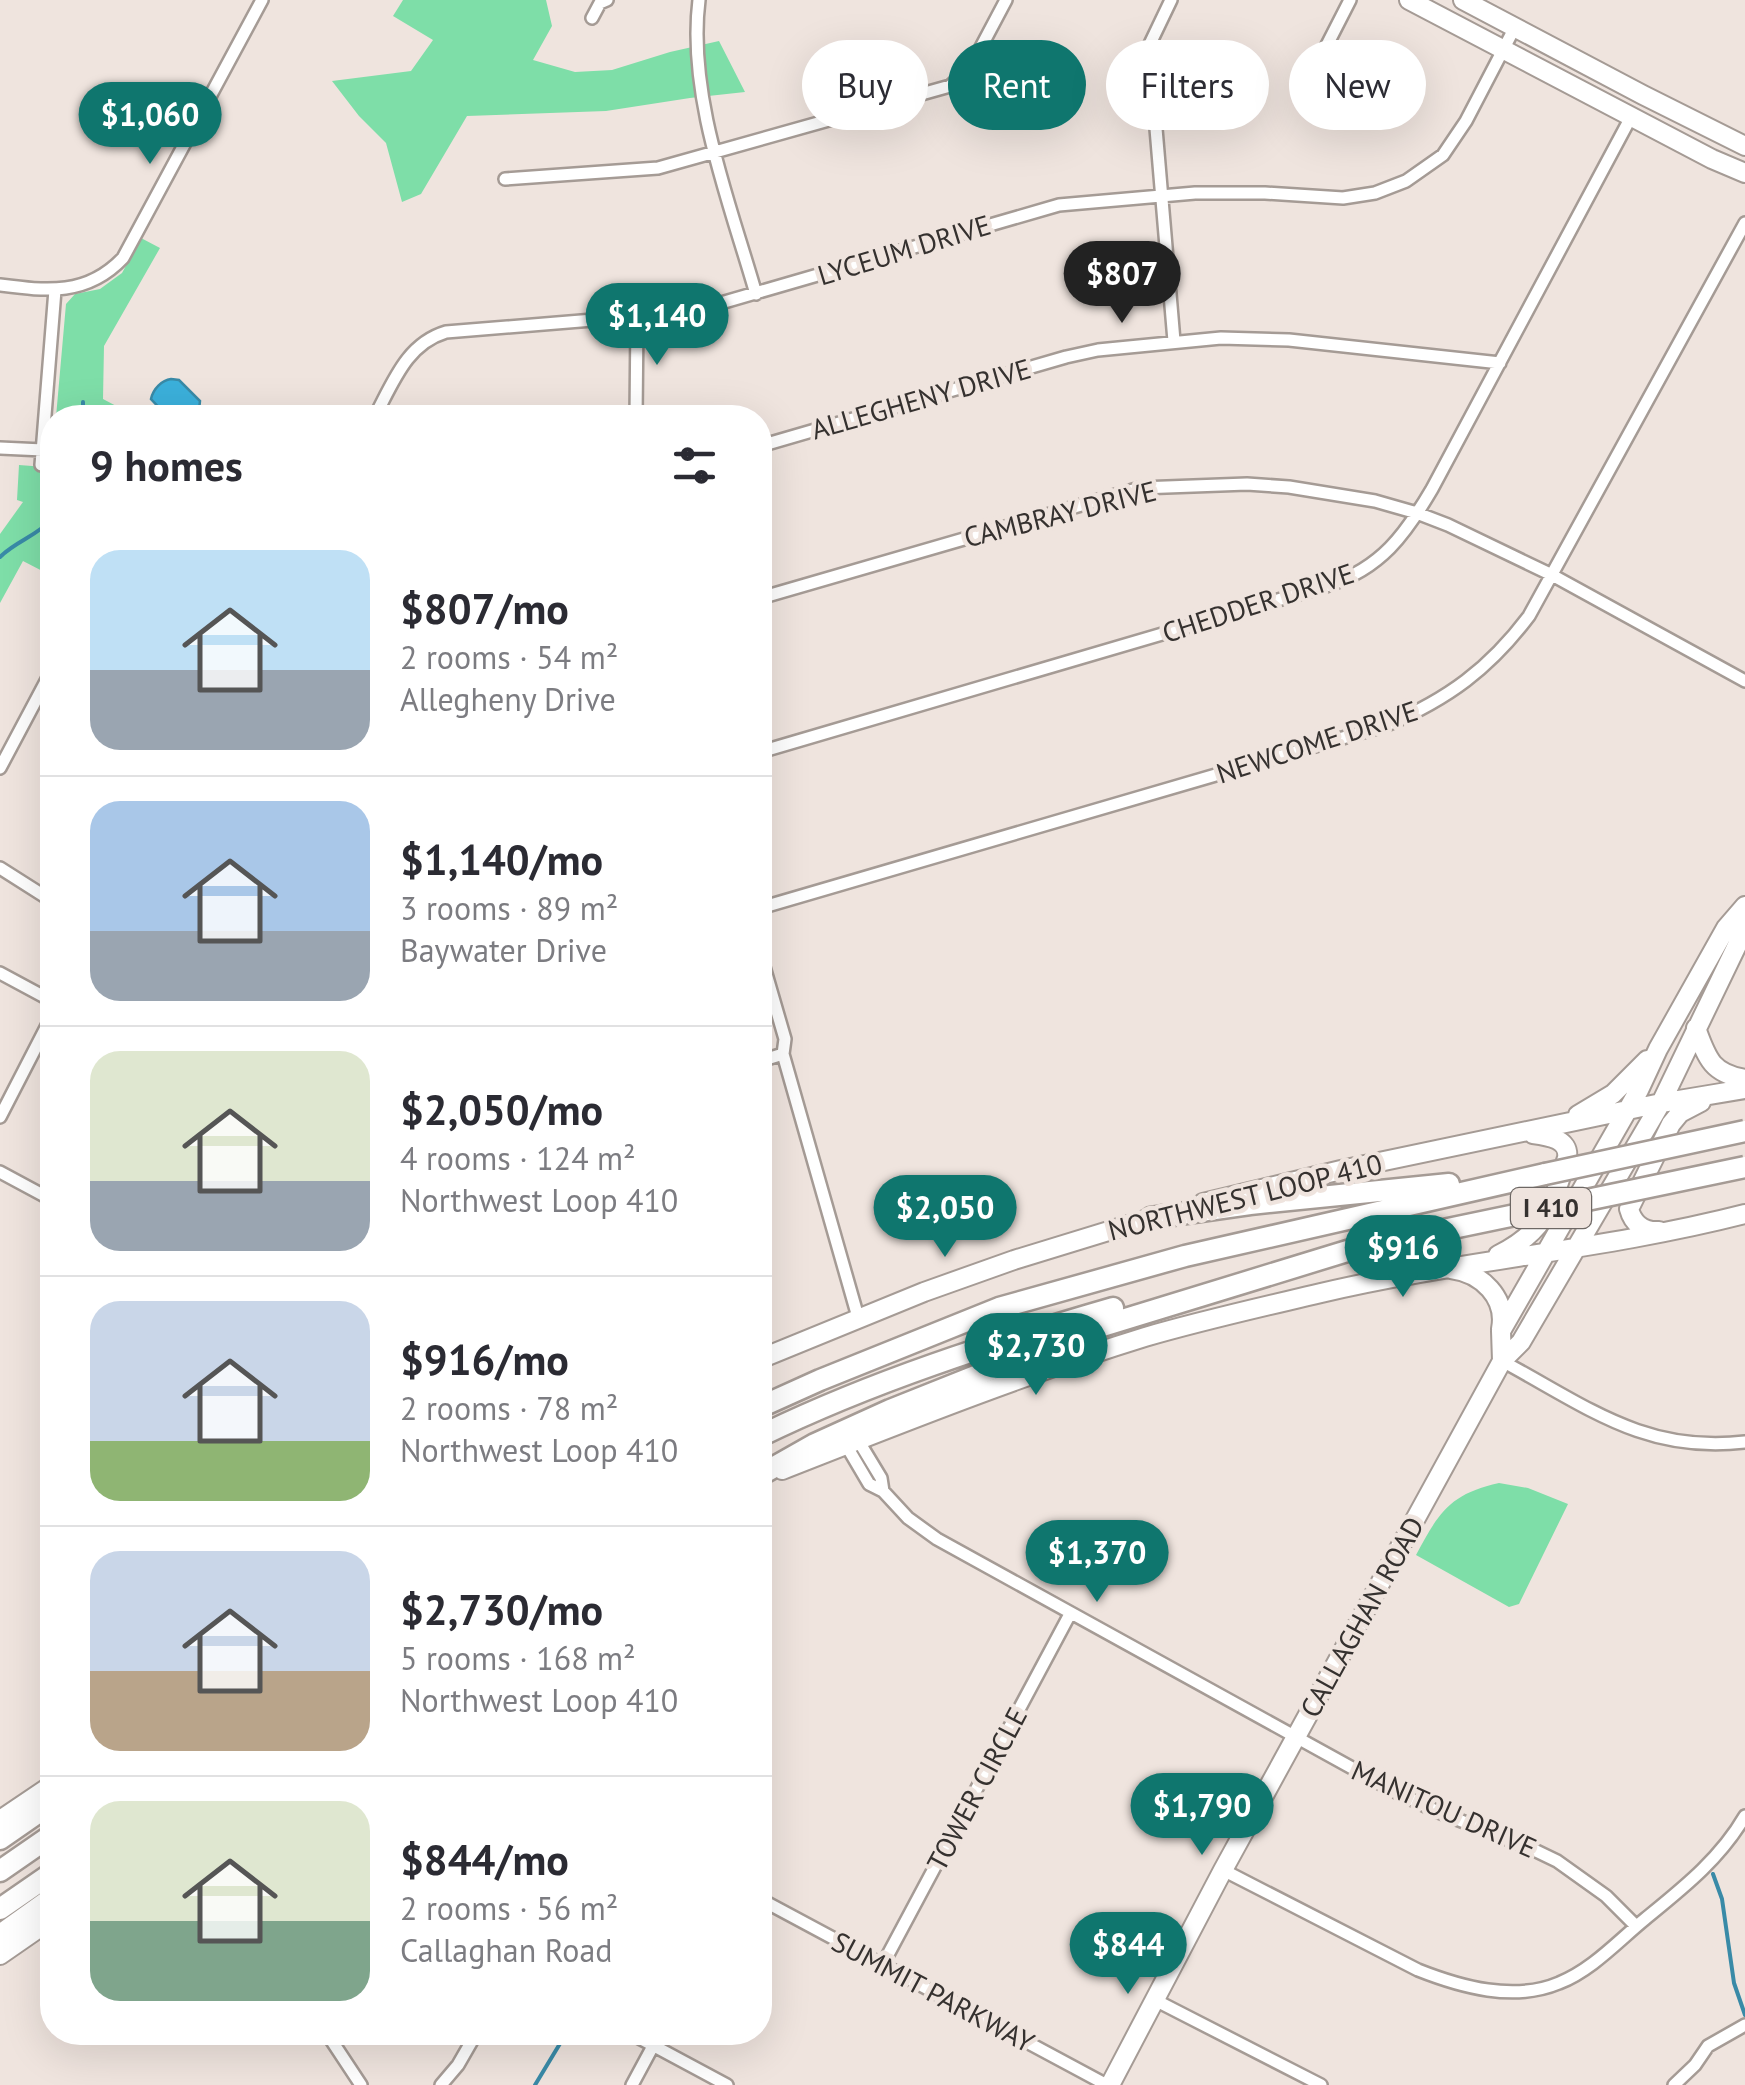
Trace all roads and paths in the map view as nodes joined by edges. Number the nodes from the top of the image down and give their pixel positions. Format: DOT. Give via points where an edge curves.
graph roads {
  1 [pos="262,0"];
  2 [pos="607,0"];
  3 [pos="699,0"];
  4 [pos="1006,0"];
  5 [pos="1171,0"];
  6 [pos="1350,0"];
  7 [pos="1409,0"];
  8 [pos="1464,0"];
  9 [pos="592,18"];
  10 [pos="1515,27"];
  11 [pos="1330,40"];
  12 [pos="1503,50"];
  13 [pos="1631,117"];
  14 [pos="1745,146"];
  15 [pos="715,153"];
  16 [pos="1745,173"];
  17 [pos="505,180"];
  18 [pos="1161,197"];
  19 [pos="1745,223"];
  20 [pos="0,285"];
  21 [pos="55,290"];
  22 [pos="756,294"];
  23 [pos="637,317"];
  24 [pos="1174,341"];
  25 [pos="1500,363"];
  26 [pos="46,405"];
  27 [pos="381,405"];
  28 [pos="636,405"];
  29 [pos="772,443"];
  30 [pos="0,448"];
  31 [pos="40,450"];
  32 [pos="1417,513"];
  33 [pos="1552,576"];
  34 [pos="772,595"];
  35 [pos="1745,681"];
  36 [pos="40,693"];
  37 [pos="772,748"];
  38 [pos="0,768"];
  39 [pos="0,868"];
  40 [pos="40,893"];
  41 [pos="772,904"];
  42 [pos="1745,906"];
  43 [pos="1745,920"];
  44 [pos="0,973"];
  45 [pos="40,995"];
  46 [pos="772,1003"];
  47 [pos="1696,1028"];
  48 [pos="40,1039"];
  49 [pos="1658,1049"];
  50 [pos="783,1054"];
  51 [pos="772,1057"];
  52 [pos="1745,1079"];
  53 [pos="1745,1089"];
  54 [pos="1719,1093"];
  55 [pos="1661,1103"];
  56 [pos="1628,1110"];
  57 [pos="0,1117"];
  58 [pos="1554,1126"];
  59 [pos="1745,1132"];
  60 [pos="1520,1133"];
  61 [pos="1745,1167"];
  62 [pos="0,1172"];
  63 [pos="1545,1174"];
  64 [pos="40,1194"];
  65 [pos="1745,1214"];
  66 [pos="1150,1218"];
  67 [pos="1686,1229"];
  68 [pos="1357,1248"];
  69 [pos="1573,1249"];
  70 [pos="1544,1254"];
  71 [pos="1484,1262"];
  72 [pos="1441,1268"];
  73 [pos="858,1318"];
  74 [pos="1501,1331"];
  75 [pos="772,1354"];
  76 [pos="1502,1362"];
  77 [pos="772,1402"];
  78 [pos="772,1430"];
  79 [pos="852,1442"];
  80 [pos="1745,1442"];
  81 [pos="772,1471"];
  82 [pos="772,1473"];
  83 [pos="1070,1614"];
  84 [pos="1296,1738"];
  85 [pos="40,1793"];
  86 [pos="40,1811"];
  87 [pos="1745,1816"];
  88 [pos="0,1820"];
  89 [pos="0,1839"];
  90 [pos="40,1844"];
  91 [pos="1223,1870"];
  92 [pos="0,1872"];
  93 [pos="40,1881"];
  94 [pos="772,1904"];
  95 [pos="40,1906"];
  96 [pos="0,1908"];
  97 [pos="1636,1926"];
  98 [pos="40,1927"];
  99 [pos="0,1934"];
  100 [pos="0,1955"];
  101 [pos="883,1964"];
  102 [pos="1154,1999"];
  103 [pos="1745,2025"];
  104 [pos="335,2045"];
  105 [pos="470,2045"];
  106 [pos="653,2046"];
  107 [pos="361,2085"];
  108 [pos="442,2085"];
  109 [pos="632,2085"];
  110 [pos="726,2085"];
  111 [pos="1108,2085"];
  112 [pos="1321,2085"];
  113 [pos="1674,2085"];
  1 -- 21 [label="street" via="123,258 97,278"];
  2 -- 9 [label="street"];
  3 -- 15 [label="street" via="699,78"];
  4 -- 15 [label="street" via="970,68 950,86"];
  5 -- 18 [label="street" via="1149,46"];
  6 -- 11 [label="street"];
  7 -- 12 [label="main road"];
  8 -- 10 [label="main road"];
  10 -- 12 [label="street, LYCEUM DRIVE"];
  10 -- 14 [label="main road"];
  12 -- 13 [label="main road"];
  12 -- 18 [label="street, LYCEUM DRIVE" via="1443,155 1391,188 1343,198 1232,192"];
  13 -- 16 [label="main road"];
  13 -- 25 [label="street, CHEDDER DRIVE"];
  15 -- 17 [label="street" via="658,168"];
  15 -- 22 [label="street"];
  18 -- 22 [label="street, LYCEUM DRIVE" via="1036,211"];
  18 -- 24 [label="street"];
  19 -- 33 [label="street, NEWCOME DRIVE"];
  20 -- 21 [label="street"];
  21 -- 26 [label="street"];
  22 -- 23 [label="street, LYCEUM DRIVE" via="690,312"];
  23 -- 27 [label="street, LYCEUM DRIVE" via="431,336 407,358"];
  23 -- 28 [label="street"];
  24 -- 25 [label="street, ALLEGHENY DRIVE" via="1290,340"];
  24 -- 29 [label="street, ALLEGHENY DRIVE" via="1066,357"];
  25 -- 32 [label="street, CHEDDER DRIVE"];
  30 -- 31 [label="street"];
  32 -- 33 [label="street, CAMBRAY DRIVE"];
  32 -- 34 [label="street, CAMBRAY DRIVE" via="1290,487 1140,488"];
  32 -- 37 [label="street, CHEDDER DRIVE" via="1379,559 1342,581"];
  33 -- 35 [label="street, CAMBRAY DRIVE"];
  33 -- 41 [label="street, NEWCOME DRIVE" via="1511,640 1468,682 1387,725"];
  36 -- 38 [label="street"];
  39 -- 40 [label="street"];
  42 -- 49 [label="main road"];
  43 -- 47 [label="main road, CALLAGHAN ROAD"];
  44 -- 45 [label="street"];
  46 -- 50 [label="street"];
  47 -- 52 [label="main road" via="1719,1071"];
  47 -- 55 [label="main road, CALLAGHAN ROAD"];
  48 -- 57 [label="street"];
  49 -- 56 [label="main road"];
  49 -- 58 [label="main road" via="1612,1094"];
  50 -- 51 [label="street"];
  50 -- 73 [label="street"];
  53 -- 54 [label="main road, NORTHWEST LOOP 410"];
  54 -- 55 [label="main road, NORTHWEST LOOP 410"];
  54 -- 67 [label="main road" via="1671,1124 1629,1209 1644,1230"];
  55 -- 56 [label="main road, NORTHWEST LOOP 410"];
  55 -- 69 [label="main road, CALLAGHAN ROAD"];
  56 -- 58 [label="main road, NORTHWEST LOOP 410"];
  56 -- 70 [label="main road"];
  58 -- 60 [label="main road, NORTHWEST LOOP 410"];
  59 -- 63 [label="highway, I 410, bridge"];
  60 -- 66 [label="main road, NORTHWEST LOOP 410"];
  60 -- 71 [label="main road" via="1558,1140 1568,1158 1536,1230"];
  61 -- 68 [label="highway, I 410, bridge"];
  62 -- 64 [label="street"];
  63 -- 66 [label="highway"];
  63 -- 77 [label="highway, I 410" via="1185,1256 999,1308"];
  65 -- 67 [label="main road"];
  66 -- 73 [label="main road, NORTHWEST LOOP 410"];
  67 -- 69 [label="main road"];
  68 -- 78 [label="highway, I 410" via="1225,1276 1007,1340"];
  68 -- 81 [label="highway" via="1096,1328 890,1410"];
  69 -- 70 [label="main road"];
  69 -- 76 [label="main road, CALLAGHAN ROAD"];
  70 -- 71 [label="main road"];
  70 -- 74 [label="main road"];
  71 -- 72 [label="main road"];
  72 -- 74 [label="main road" via="1464,1271 1486,1285 1501,1305"];
  72 -- 79 [label="main road" via="1148,1336"];
  73 -- 75 [label="main road, NORTHWEST LOOP 410"];
  74 -- 76 [label="main road"];
  76 -- 80 [label="street" via="1640,1433 1685,1444"];
  76 -- 84 [label="main road, CALLAGHAN ROAD"];
  79 -- 82 [label="main road"];
  79 -- 83 [label="street, MANITOU DRIVE" via="869,1484 922,1529"];
  83 -- 84 [label="street, MANITOU DRIVE"];
  83 -- 101 [label="street, TOWER CIRCLE"];
  84 -- 91 [label="main road, CALLAGHAN ROAD"];
  84 -- 97 [label="street, MANITOU DRIVE" via="1392,1790 1557,1861"];
  85 -- 88 [label="main road"];
  86 -- 89 [label="highway"];
  87 -- 97 [label="street" via="1702,1871"];
  90 -- 92 [label="highway"];
  91 -- 97 [label="street" via="1418,1970 1482,1989 1561,1983"];
  91 -- 102 [label="main road, CALLAGHAN ROAD"];
  93 -- 96 [label="highway"];
  94 -- 101 [label="street, SUMMIT PARKWAY"];
  95 -- 99 [label="highway"];
  98 -- 100 [label="main road"];
  101 -- 111 [label="street, SUMMIT PARKWAY"];
  102 -- 111 [label="main road, CALLAGHAN ROAD"];
  102 -- 112 [label="street"];
  103 -- 113 [label="street" via="1708,2046"];
  104 -- 107 [label="street"];
  105 -- 108 [label="street"];
  106 -- 109 [label="street"];
  106 -- 110 [label="street"];
}
